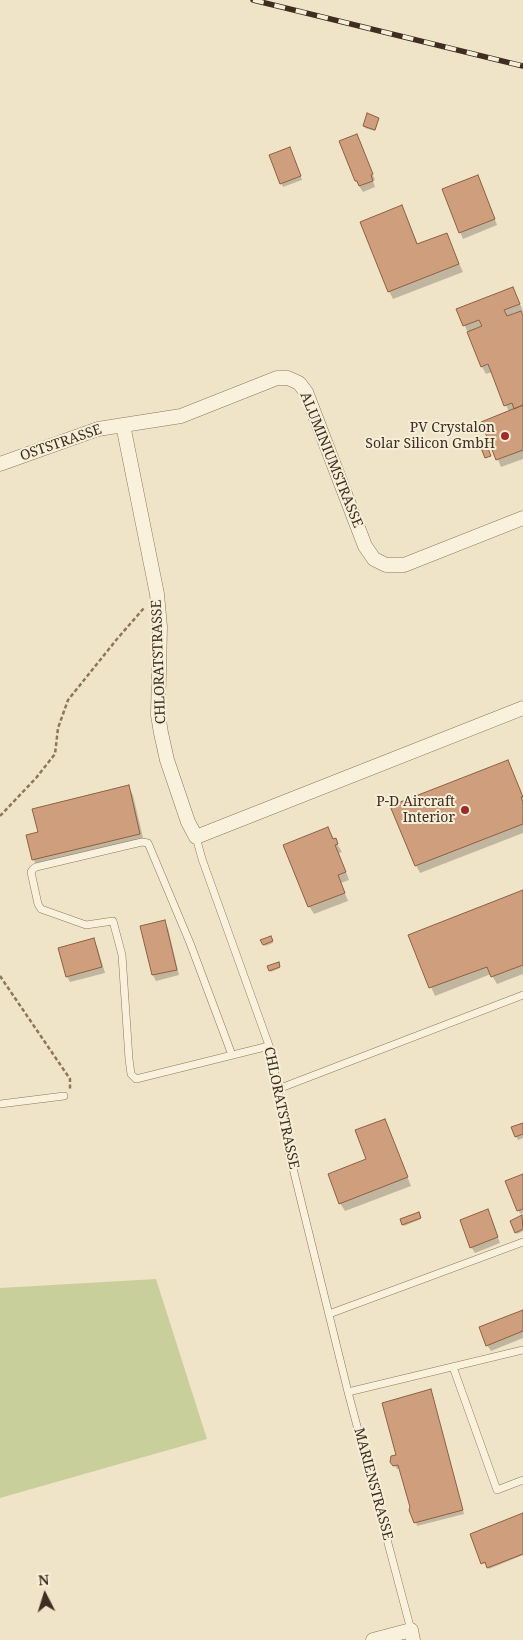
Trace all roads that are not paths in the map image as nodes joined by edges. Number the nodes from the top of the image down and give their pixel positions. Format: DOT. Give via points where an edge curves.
graph roads {
  1 [pos="123,425"];
  2 [pos="0,464"];
  3 [pos="523,518"];
  4 [pos="523,708"];
  5 [pos="196,837"];
  6 [pos="523,995"];
  7 [pos="270,1046"];
  8 [pos="232,1054"];
  9 [pos="278,1089"];
  10 [pos="64,1096"];
  11 [pos="0,1104"];
  12 [pos="523,1242"];
  13 [pos="330,1314"];
  14 [pos="333,1328"];
  15 [pos="523,1350"];
  16 [pos="453,1367"];
  17 [pos="348,1392"];
  18 [pos="523,1480"];
  19 [pos="412,1635"];
  20 [pos="373,1640"];
  1 -- 2 [label="street, OSTSTRASSE" via="98,429"];
  1 -- 3 [label="street, ALUMINIUMSTRASSE" via="182,416 277,378 288,378 299,382 306,392 365,546 380,563 404,565"];
  1 -- 5 [label="street, CHLORATSTRASSE" via="156,594 160,627 158,715 161,733 170,769"];
  4 -- 5 [label="street"];
  5 -- 7 [label="lane, CHLORATSTRASSE"];
  6 -- 9 [label="lane"];
  7 -- 8 [label="lane"];
  7 -- 9 [label="lane, CHLORATSTRASSE"];
  8 -- 8 [label="lane" via="136,1079 131,1074 122,955 113,921 86,924 41,909 31,872 33,869 148,843"];
  9 -- 13 [label="lane, CHLORATSTRASSE" via="288,1148"];
  10 -- 11 [label="lane"];
  12 -- 13 [label="lane"];
  13 -- 14 [label="lane, CHLORATSTRASSE"];
  14 -- 17 [label="lane, MARIENSTRASSE"];
  15 -- 16 [label="lane"];
  16 -- 17 [label="lane"];
  16 -- 18 [label="lane" via="497,1490"];
  17 -- 19 [label="lane, MARIENSTRASSE"];
  19 -- 20 [label="street"];
}
